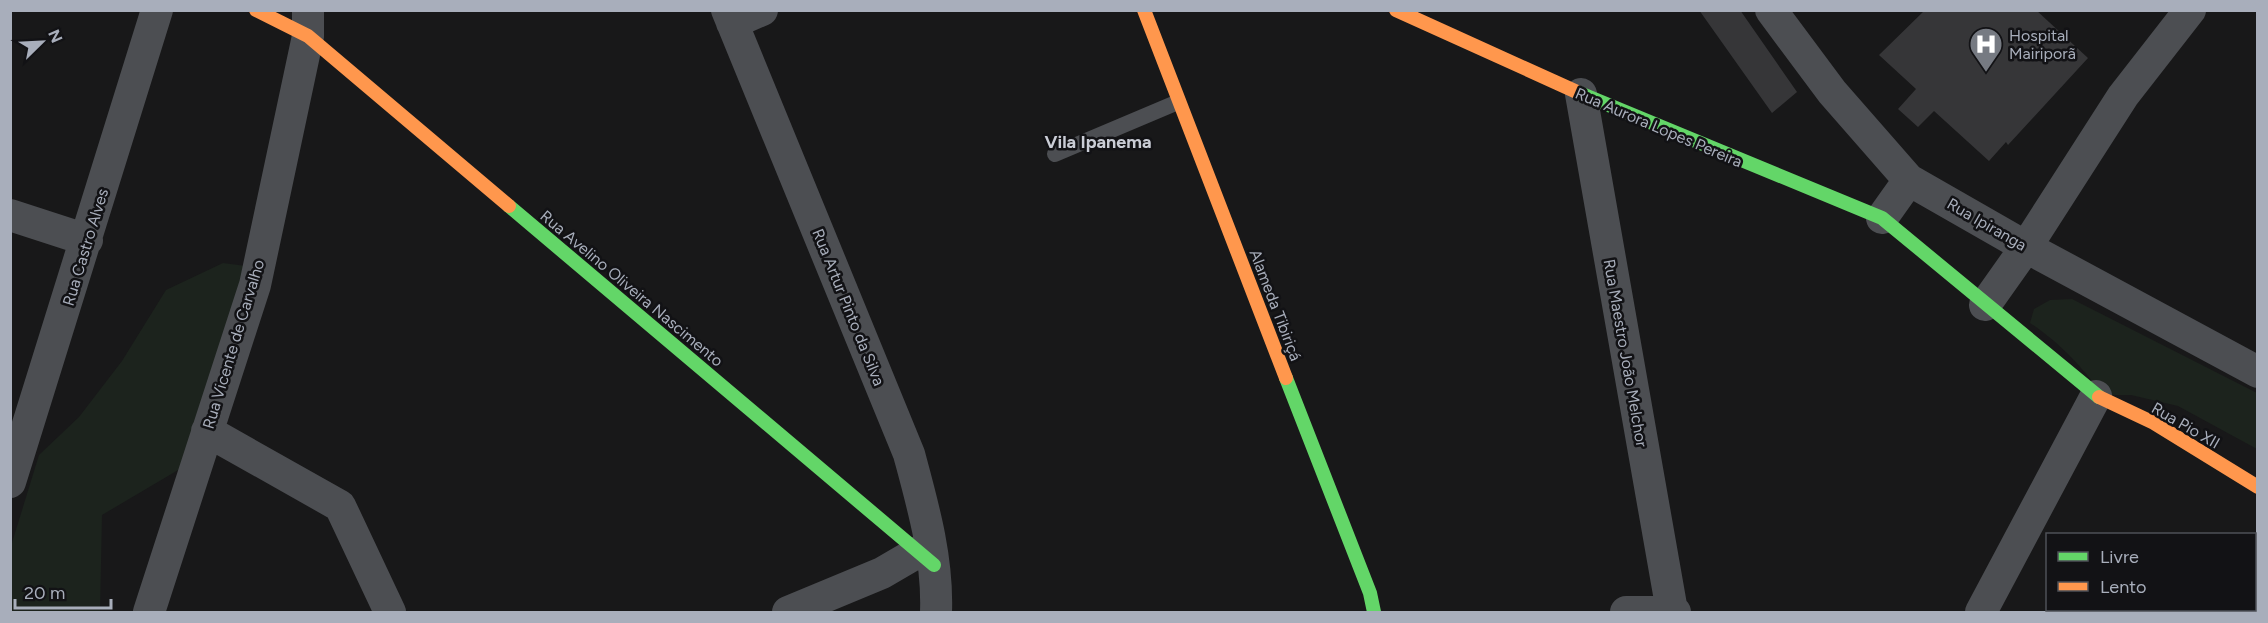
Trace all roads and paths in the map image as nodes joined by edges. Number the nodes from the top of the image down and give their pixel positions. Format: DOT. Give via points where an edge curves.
graph roads {
  1 [pos="157,10"];
  2 [pos="256,10"];
  3 [pos="762,10"];
  4 [pos="1144,10"];
  5 [pos="1396,10"];
  6 [pos="1771,10"];
  7 [pos="2190,10"];
  8 [pos="730,17"];
  9 [pos="308,23"];
  10 [pos="1581,94"];
  11 [pos="1178,102"];
  12 [pos="1055,154"];
  13 [pos="1909,180"];
  14 [pos="10,215"];
  15 [pos="1882,218"];
  16 [pos="87,240"];
  17 [pos="2026,247"];
  18 [pos="1985,305"];
  19 [pos="2258,372"];
  20 [pos="2096,396"];
  21 [pos="207,431"];
  22 [pos="10,482"];
  23 [pos="2258,487"];
  24 [pos="926,558"];
  25 [pos="149,612"];
  26 [pos="390,612"];
  27 [pos="788,612"];
  28 [pos="936,612"];
  29 [pos="1374,612"];
  30 [pos="1626,612"];
  31 [pos="1674,612"];
  32 [pos="1981,612"];
  1 -- 16 [label="street, Rua Castro Alves"];
  2 -- 9 [label="street, Rua Avelino Oliveira Nascimento"];
  3 -- 8 [label="street"];
  4 -- 11 [label="street, Alameda Tibiriçá"];
  5 -- 10 [label="street, Rua Aurora Lopes Pereira"];
  6 -- 13 [label="street, Rua Ipiranga" via="1832,92"];
  7 -- 17 [label="street" via="2123,96"];
  8 -- 24 [label="street, Rua Artur Pinto da Silva" via="909,454 927,522"];
  9 -- 21 [label="street, Rua Vicente de Carvalho" via="255,285"];
  9 -- 24 [label="street, Rua Avelino Oliveira Nascimento"];
  10 -- 15 [label="street, Rua Aurora Lopes Pereira"];
  10 -- 31 [label="street, Rua Maestro João Melchor"];
  11 -- 12 [label="lane"];
  11 -- 29 [label="street, Alameda Tibiriçá" via="1370,593"];
  13 -- 15 [label="street"];
  13 -- 17 [label="street, Rua Ipiranga"];
  14 -- 16 [label="street"];
  15 -- 18 [label="street, Rua Aurora Lopes Pereira"];
  16 -- 22 [label="street, Rua Castro Alves"];
  17 -- 18 [label="street"];
  17 -- 19 [label="street, Rua Ipiranga"];
  18 -- 20 [label="street, Rua Pio XII"];
  20 -- 23 [label="street, Rua Pio XII" via="2154,423"];
  20 -- 32 [label="street"];
  21 -- 25 [label="street, Rua Vicente de Carvalho"];
  21 -- 26 [label="street" via="340,506"];
  24 -- 27 [label="street"];
  24 -- 28 [label="street, Rua Artur Pinto da Silva"];
  30 -- 31 [label="street"];
}
